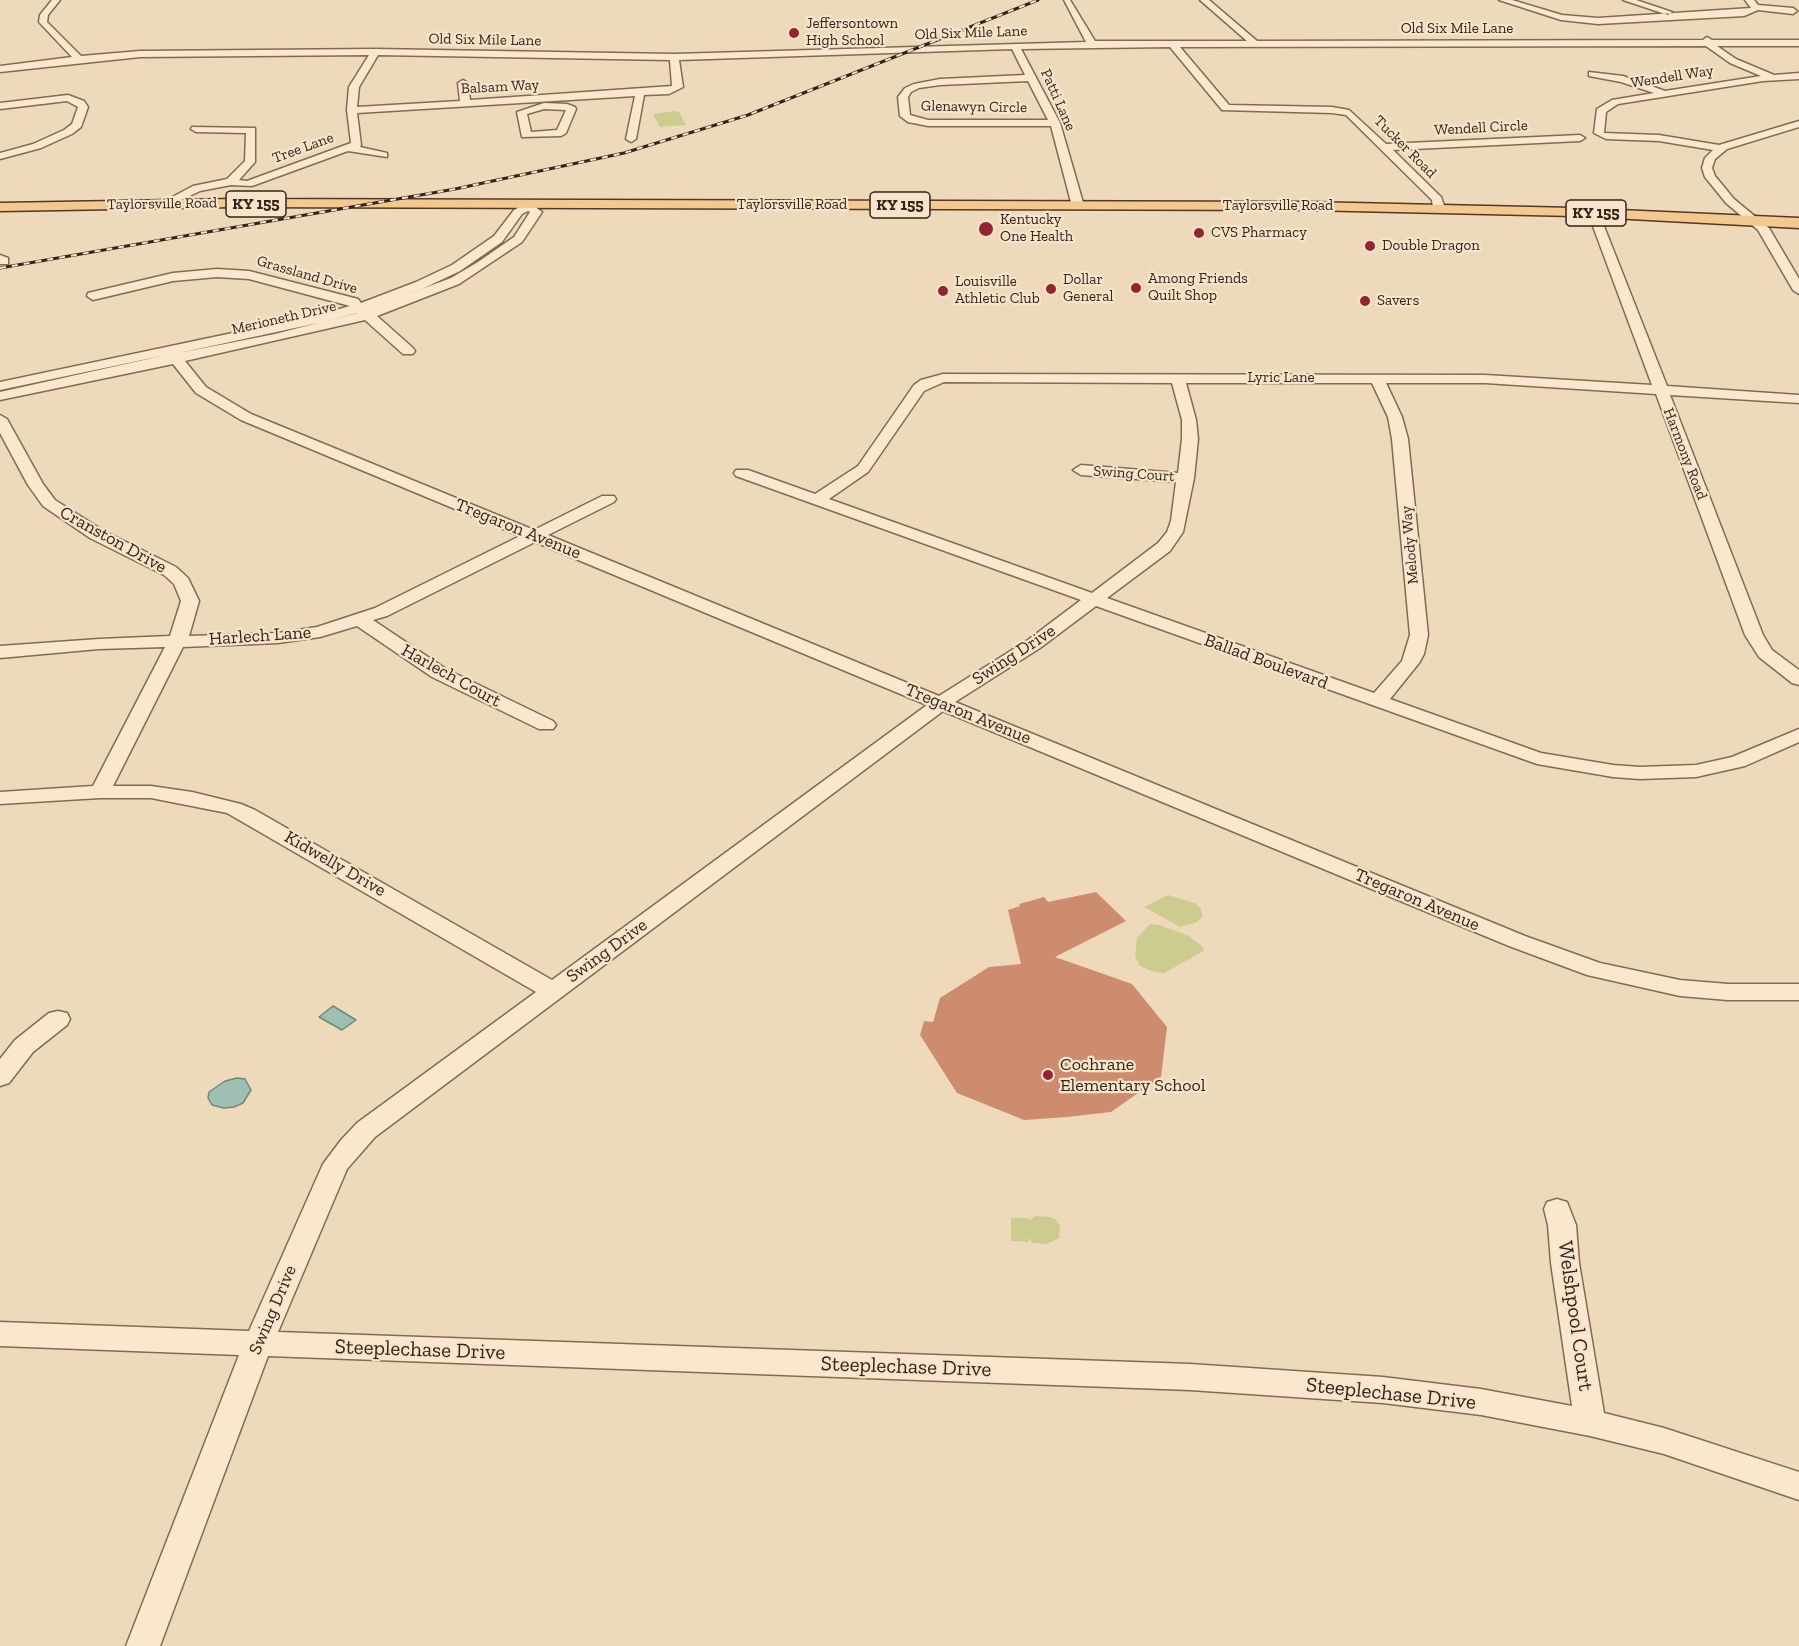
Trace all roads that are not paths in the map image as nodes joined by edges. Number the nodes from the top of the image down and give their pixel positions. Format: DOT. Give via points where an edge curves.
graph roads {
  1 [pos="56,0"];
  2 [pos="1204,0"];
  3 [pos="1503,0"];
  4 [pos="1627,0"];
  5 [pos="1749,0"];
  6 [pos="1067,1"];
  7 [pos="1756,7"];
  8 [pos="1793,11"];
  9 [pos="1682,17"];
  10 [pos="1693,25"];
  11 [pos="1700,32"];
  12 [pos="1253,42"];
  13 [pos="1172,43"];
  14 [pos="1708,43"];
  15 [pos="1799,43"];
  16 [pos="1092,44"];
  17 [pos="1014,45"];
  18 [pos="375,52"];
  19 [pos="674,57"];
  20 [pos="79,59"];
  21 [pos="0,69"];
  22 [pos="1592,74"];
  23 [pos="1799,76"];
  24 [pos="1773,77"];
  25 [pos="1032,78"];
  26 [pos="463,82"];
  27 [pos="1799,86"];
  28 [pos="645,93"];
  29 [pos="1665,93"];
  30 [pos="543,102"];
  31 [pos="465,104"];
  32 [pos="0,106"];
  33 [pos="352,110"];
  34 [pos="1055,123"];
  35 [pos="1799,124"];
  36 [pos="196,129"];
  37 [pos="1603,135"];
  38 [pos="631,139"];
  39 [pos="1383,147"];
  40 [pos="347,148"];
  41 [pos="1720,148"];
  42 [pos="383,155"];
  43 [pos="0,156"];
  44 [pos="231,182"];
  45 [pos="167,204"];
  46 [pos="529,205"];
  47 [pos="1078,206"];
  48 [pos="0,207"];
  49 [pos="1439,208"];
  50 [pos="1594,213"];
  51 [pos="1753,220"];
  52 [pos="1799,223"];
  53 [pos="1799,290"];
  54 [pos="93,296"];
  55 [pos="364,311"];
  56 [pos="408,351"];
  57 [pos="173,355"];
  58 [pos="1178,378"];
  59 [pos="1377,378"];
  60 [pos="0,386"];
  61 [pos="1660,389"];
  62 [pos="0,396"];
  63 [pos="1799,399"];
  64 [pos="0,419"];
  65 [pos="1081,470"];
  66 [pos="742,474"];
  67 [pos="1186,478"];
  68 [pos="608,499"];
  69 [pos="816,500"];
  70 [pos="534,535"];
  71 [pos="1094,601"];
  72 [pos="361,620"];
  73 [pos="177,641"];
  74 [pos="0,652"];
  75 [pos="1799,679"];
  76 [pos="1377,702"];
  77 [pos="942,704"];
  78 [pos="546,725"];
  79 [pos="1799,735"];
  80 [pos="100,792"];
  81 [pos="0,798"];
  82 [pos="553,991"];
  83 [pos="1799,992"];
  84 [pos="58,1019"];
  85 [pos="0,1077"];
  86 [pos="1557,1209"];
  87 [pos="0,1334"];
  88 [pos="258,1344"];
  89 [pos="1590,1423"];
  90 [pos="1799,1486"];
  91 [pos="143,1646"];
  1 -- 20 [label="street" via="43,22"];
  2 -- 12 [label="street"];
  3 -- 9 [label="street" via="1551,15 1586,20"];
  4 -- 9 [label="street"];
  5 -- 7 [label="street"];
  6 -- 16 [label="street"];
  7 -- 8 [label="street"];
  7 -- 9 [label="street" via="1744,13"];
  9 -- 10 [label="street"];
  11 -- 14 [label="street"];
  12 -- 13 [label="street, Old Six Mile Lane"];
  12 -- 14 [label="street, Old Six Mile Lane"];
  13 -- 16 [label="street, Old Six Mile Lane"];
  13 -- 39 [label="street, Tucker Road" via="1226,108 1344,111"];
  14 -- 15 [label="street, Old Six Mile Lane"];
  14 -- 24 [label="street" via="1733,61"];
  16 -- 17 [label="street, Old Six Mile Lane"];
  17 -- 19 [label="street, Old Six Mile Lane"];
  17 -- 25 [label="street, Patti Lane"];
  18 -- 19 [label="street, Old Six Mile Lane"];
  18 -- 20 [label="street, Old Six Mile Lane" via="140,54"];
  18 -- 33 [label="street, Tree Lane" via="354,87"];
  19 -- 28 [label="street, Balsam Way" via="677,88"];
  20 -- 21 [label="street, Old Six Mile Lane"];
  22 -- 29 [label="street"];
  23 -- 24 [label="street, Wendell Way"];
  24 -- 27 [label="street"];
  24 -- 29 [label="street, Wendell Way"];
  25 -- 34 [label="street, Patti Lane"];
  25 -- 34 [label="street, Glenawyn Circle" via="917,86 903,97 905,116 928,123"];
  26 -- 31 [label="street"];
  28 -- 30 [label="street, Balsam Way"];
  28 -- 38 [label="street"];
  29 -- 37 [label="street, Wendell Way" via="1606,106 1600,114"];
  30 -- 30 [label="street" via="522,112 526,135 561,133 570,109"];
  30 -- 31 [label="street, Balsam Way"];
  31 -- 33 [label="street, Balsam Way"];
  32 -- 43 [label="street" via="68,98 83,107 77,125 68,132"];
  33 -- 40 [label="street, Tree Lane" via="356,145"];
  34 -- 47 [label="street, Patti Lane"];
  35 -- 41 [label="street"];
  36 -- 44 [label="street" via="251,130 250,162"];
  37 -- 39 [label="street, Wendell Circle" via="1582,133 1580,138"];
  37 -- 41 [label="street" via="1672,139"];
  39 -- 49 [label="street, Tucker Road" via="1437,199"];
  40 -- 42 [label="street"];
  40 -- 44 [label="street, Tree Lane" via="248,184"];
  41 -- 51 [label="street" via="1710,158 1707,173 1730,201"];
  44 -- 45 [label="street, Tree Lane" via="197,188"];
  45 -- 46 [label="main road, Taylorsville Road / KY 155"];
  45 -- 48 [label="main road, Taylorsville Road / KY 155"];
  46 -- 47 [label="main road, Taylorsville Road / KY 155"];
  46 -- 55 [label="street, Merioneth Drive" via="536,212 521,236 482,265 455,281"];
  47 -- 49 [label="main road, Taylorsville Road / KY 155"];
  49 -- 50 [label="main road, Taylorsville Road / KY 155"];
  50 -- 51 [label="main road, Taylorsville Road / KY 155"];
  50 -- 61 [label="street, Harmony Road"];
  51 -- 52 [label="main road, Taylorsville Road / KY 155"];
  51 -- 53 [label="street" via="1763,228"];
  54 -- 55 [label="street, Grassland Drive" via="173,277 228,273 353,302"];
  55 -- 56 [label="street, Grassland Drive"];
  55 -- 57 [label="street, Merioneth Drive" via="321,327"];
  57 -- 60 [label="street"];
  57 -- 62 [label="street, Merioneth Drive"];
  57 -- 70 [label="street, Tregaron Avenue" via="201,390 221,404"];
  58 -- 59 [label="street, Lyric Lane"];
  58 -- 67 [label="street, Swing Drive" via="1189,420"];
  58 -- 69 [label="street, Lyric Lane" via="933,380 919,388 863,469"];
  59 -- 61 [label="street, Lyric Lane" via="1485,379"];
  59 -- 76 [label="street, Melody Way" via="1395,417 1400,439 1419,634 1410,663"];
  61 -- 63 [label="street, Lyric Lane"];
  61 -- 75 [label="street, Harmony Road" via="1754,635 1770,658"];
  64 -- 73 [label="street, Cranston Drive" via="49,503 96,534 170,571 182,582 190,601"];
  65 -- 67 [label="street, Swing Court"];
  66 -- 69 [label="street, Ballad Boulevard"];
  67 -- 71 [label="street, Swing Drive" via="1179,521 1164,547"];
  68 -- 70 [label="street, Harlech Lane"];
  69 -- 71 [label="street, Ballad Boulevard"];
  70 -- 72 [label="street, Harlech Lane"];
  70 -- 77 [label="street, Tregaron Avenue"];
  71 -- 76 [label="street, Ballad Boulevard"];
  71 -- 77 [label="street, Swing Drive"];
  72 -- 73 [label="street, Harlech Lane" via="299,635"];
  72 -- 78 [label="street, Harlech Court" via="439,673"];
  73 -- 74 [label="street, Harlech Lane"];
  73 -- 80 [label="street, Cranston Drive"];
  76 -- 79 [label="street, Ballad Boulevard" via="1537,758 1613,771 1672,773 1718,767"];
  77 -- 82 [label="street, Swing Drive"];
  77 -- 83 [label="street, Tregaron Avenue" via="1595,970 1680,987"];
  80 -- 81 [label="street, Kidwelly Drive"];
  80 -- 82 [label="street, Kidwelly Drive" via="151,792 192,798 248,814"];
  82 -- 88 [label="street, Swing Drive" via="366,1130 350,1147 328,1181"];
  84 -- 85 [label="street" via="24,1047"];
  86 -- 89 [label="street, Welshpool Court"];
  87 -- 88 [label="street, Steeplechase Drive"];
  88 -- 89 [label="street, Steeplechase Drive" via="1190,1377 1383,1390 1481,1402"];
  88 -- 91 [label="street, Swing Drive"];
  89 -- 90 [label="street, Steeplechase Drive" via="1684,1447"];
}
